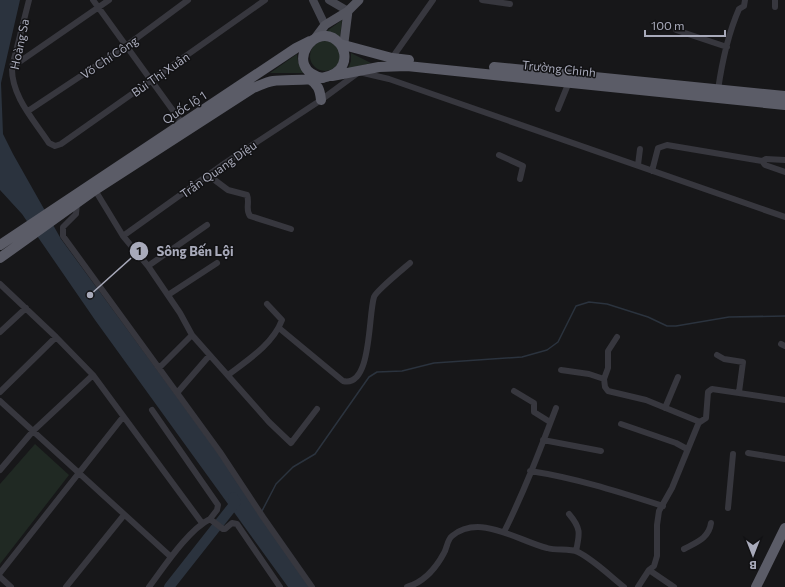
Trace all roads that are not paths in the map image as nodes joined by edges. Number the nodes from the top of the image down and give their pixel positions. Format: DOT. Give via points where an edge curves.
graph roads {
  1 [pos="29,0"];
  2 [pos="93,0"];
  3 [pos="109,0"];
  4 [pos="188,0"];
  5 [pos="265,0"];
  6 [pos="313,0"];
  7 [pos="329,0"];
  8 [pos="359,0"];
  9 [pos="432,0"];
  10 [pos="482,0"];
  11 [pos="745,0"];
  12 [pos="775,0"];
  13 [pos="510,4"];
  14 [pos="98,7"];
  15 [pos="775,7"];
  16 [pos="348,11"];
  17 [pos="325,25"];
  18 [pos="676,30"];
  19 [pos="313,39"];
  20 [pos="126,46"];
  21 [pos="342,46"];
  22 [pos="727,47"];
  23 [pos="392,58"];
  24 [pos="12,67"];
  25 [pos="359,72"];
  26 [pos="327,77"];
  27 [pos="309,79"];
  28 [pos="151,80"];
  29 [pos="569,82"];
  30 [pos="718,90"];
  31 [pos="785,96"];
  32 [pos="321,100"];
  33 [pos="785,105"];
  34 [pos="558,109"];
  35 [pos="28,111"];
  36 [pos="182,124"];
  37 [pos="55,146"];
  38 [pos="640,149"];
  39 [pos="499,155"];
  40 [pos="785,160"];
  41 [pos="762,161"];
  42 [pos="638,165"];
  43 [pos="652,170"];
  44 [pos="785,172"];
  45 [pos="208,175"];
  46 [pos="520,179"];
  47 [pos="95,190"];
  48 [pos="75,200"];
  49 [pos="785,217"];
  50 [pos="207,225"];
  51 [pos="291,229"];
  52 [pos="122,236"];
  53 [pos="3,244"];
  54 [pos="1,258"];
  55 [pos="217,263"];
  56 [pos="410,263"];
  57 [pos="148,266"];
  58 [pos="0,284"];
  59 [pos="168,296"];
  60 [pos="266,304"];
  61 [pos="26,308"];
  62 [pos="279,328"];
  63 [pos="0,332"];
  64 [pos="192,335"];
  65 [pos="56,337"];
  66 [pos="617,337"];
  67 [pos="717,355"];
  68 [pos="209,356"];
  69 [pos="159,368"];
  70 [pos="561,370"];
  71 [pos="93,375"];
  72 [pos="228,375"];
  73 [pos="678,377"];
  74 [pos="604,379"];
  75 [pos="514,390"];
  76 [pos="0,392"];
  77 [pos="739,392"];
  78 [pos="177,393"];
  79 [pos="785,400"];
  80 [pos="0,401"];
  81 [pos="556,408"];
  82 [pos="666,408"];
  83 [pos="317,409"];
  84 [pos="152,410"];
  85 [pos="123,417"];
  86 [pos="550,422"];
  87 [pos="699,422"];
  88 [pos="621,424"];
  89 [pos="33,431"];
  90 [pos="543,440"];
  91 [pos="687,449"];
  92 [pos="601,451"];
  93 [pos="748,453"];
  94 [pos="733,454"];
  95 [pos="785,460"];
  96 [pos="0,470"];
  97 [pos="530,471"];
  98 [pos="79,473"];
  99 [pos="663,506"];
  100 [pos="728,508"];
  101 [pos="569,514"];
  102 [pos="124,515"];
  103 [pos="212,520"];
  104 [pos="202,523"];
  105 [pos="712,523"];
  106 [pos="785,528"];
  107 [pos="504,532"];
  108 [pos="684,549"];
  109 [pos="576,551"];
  110 [pos="171,557"];
  111 [pos="649,570"];
  112 [pos="0,573"];
  113 [pos="0,577"];
  114 [pos="11,587"];
  115 [pos="66,587"];
  116 [pos="149,587"];
  117 [pos="280,587"];
  118 [pos="312,587"];
  119 [pos="407,587"];
  120 [pos="624,587"];
  121 [pos="638,587"];
  122 [pos="674,587"];
  123 [pos="756,587"];
  1 -- 24 [label="street, Hoàng Sa"];
  2 -- 14 [label="street"];
  3 -- 14 [label="street"];
  4 -- 20 [label="street, Võ Chí Công"];
  5 -- 28 [label="street, Bùi Thị Xuân"];
  6 -- 17 [label="main road"];
  7 -- 16 [label="main road"];
  8 -- 16 [label="main road"];
  9 -- 23 [label="street"];
  10 -- 13 [label="street"];
  11 -- 22 [label="street" via="744,6 737,12"];
  12 -- 15 [label="street"];
  14 -- 20 [label="street"];
  14 -- 24 [label="street"];
  16 -- 17 [label="main road"];
  16 -- 21 [label="main road"];
  17 -- 19 [label="main road"];
  18 -- 22 [label="street"];
  19 -- 21 [label="highway" via="329,37"];
  19 -- 26 [label="highway" via="303,53 306,67 316,76"];
  19 -- 36 [label="highway, Quốc lộ 1"];
  20 -- 28 [label="street"];
  20 -- 35 [label="street, Võ Chí Công"];
  21 -- 23 [label="highway, Trường Chinh"];
  21 -- 26 [label="highway" via="344,63 336,73"];
  22 -- 30 [label="street"];
  23 -- 30 [label="highway, Trường Chinh"];
  24 -- 35 [label="street, Hoàng Sa" via="16,91"];
  25 -- 26 [label="highway, Trường Chinh"];
  25 -- 29 [label="highway, Trường Chinh" via="399,65"];
  25 -- 32 [label="street, Trần Quang Diệu"];
  25 -- 42 [label="street" via="389,78"];
  26 -- 27 [label="highway, Quốc lộ 1"];
  27 -- 32 [label="highway" via="316,83"];
  27 -- 47 [label="highway, Quốc lộ 1" via="271,81 253,88"];
  28 -- 36 [label="street"];
  28 -- 37 [label="street, Bùi Thị Xuân"];
  29 -- 33 [label="highway, Trường Chinh"];
  29 -- 34 [label="street"];
  30 -- 31 [label="highway, Trường Chinh"];
  32 -- 45 [label="street, Trần Quang Diệu"];
  35 -- 37 [label="street, Hoàng Sa" via="49,143"];
  36 -- 48 [label="highway, Quốc lộ 1"];
  38 -- 42 [label="street"];
  39 -- 46 [label="street" via="523,166"];
  40 -- 41 [label="street"];
  41 -- 43 [label="street" via="662,145 656,151"];
  41 -- 44 [label="street"];
  42 -- 43 [label="street"];
  43 -- 49 [label="street"];
  45 -- 51 [label="street" via="228,190 247,196 250,216"];
  45 -- 52 [label="street, Trần Quang Diệu"];
  47 -- 48 [label="highway, Quốc lộ 1"];
  47 -- 52 [label="street"];
  48 -- 53 [label="highway"];
  48 -- 54 [label="highway"];
  48 -- 69 [label="street" via="76,214 63,226 63,236"];
  50 -- 57 [label="street"];
  52 -- 57 [label="street"];
  55 -- 59 [label="street"];
  56 -- 62 [label="street" via="374,296 364,365 355,380 349,383 343,381"];
  57 -- 59 [label="street"];
  58 -- 61 [label="street"];
  59 -- 64 [label="street"];
  60 -- 62 [label="street" via="282,320"];
  61 -- 63 [label="street"];
  61 -- 65 [label="street"];
  62 -- 72 [label="street" via="265,345"];
  64 -- 68 [label="street"];
  64 -- 69 [label="street"];
  65 -- 71 [label="street"];
  65 -- 76 [label="street"];
  66 -- 74 [label="street" via="608,351 608,368"];
  67 -- 77 [label="street" via="724,359 743,362"];
  68 -- 72 [label="street"];
  68 -- 78 [label="street"];
  69 -- 78 [label="street"];
  70 -- 74 [label="street"];
  71 -- 85 [label="street"];
  71 -- 89 [label="street"];
  72 -- 83 [label="street" via="269,422 292,443"];
  73 -- 82 [label="street"];
  74 -- 82 [label="street" via="608,391 646,400"];
  75 -- 86 [label="street" via="534,403 534,412"];
  77 -- 79 [label="street"];
  77 -- 87 [label="street" via="710,389 706,418"];
  78 -- 118 [label="street"];
  80 -- 89 [label="street"];
  81 -- 86 [label="street"];
  82 -- 87 [label="street"];
  84 -- 103 [label="street" via="218,504"];
  85 -- 98 [label="street"];
  85 -- 104 [label="street"];
  86 -- 90 [label="street"];
  87 -- 91 [label="street"];
  88 -- 91 [label="street"];
  89 -- 96 [label="street"];
  89 -- 98 [label="street"];
  90 -- 92 [label="street"];
  90 -- 97 [label="street"];
  91 -- 99 [label="street"];
  93 -- 95 [label="street"];
  94 -- 100 [label="street"];
  97 -- 99 [label="street" via="585,481"];
  97 -- 107 [label="street" via="522,497"];
  98 -- 102 [label="street"];
  98 -- 112 [label="street"];
  99 -- 111 [label="street" via="658,516 657,556 654,566"];
  101 -- 109 [label="street" via="578,525"];
  102 -- 110 [label="street"];
  102 -- 115 [label="street"];
  103 -- 104 [label="street"];
  103 -- 117 [label="street" via="225,530 232,523 237,524"];
  104 -- 110 [label="street"];
  105 -- 108 [label="street" via="705,537"];
  106 -- 123 [label="highway"];
  107 -- 109 [label="street" via="547,548"];
  107 -- 119 [label="street" via="486,528 461,529 450,538 445,553 426,578"];
  109 -- 120 [label="street"];
  110 -- 116 [label="street"];
  111 -- 121 [label="street"];
  111 -- 122 [label="street"];
  113 -- 114 [label="street"];
}
